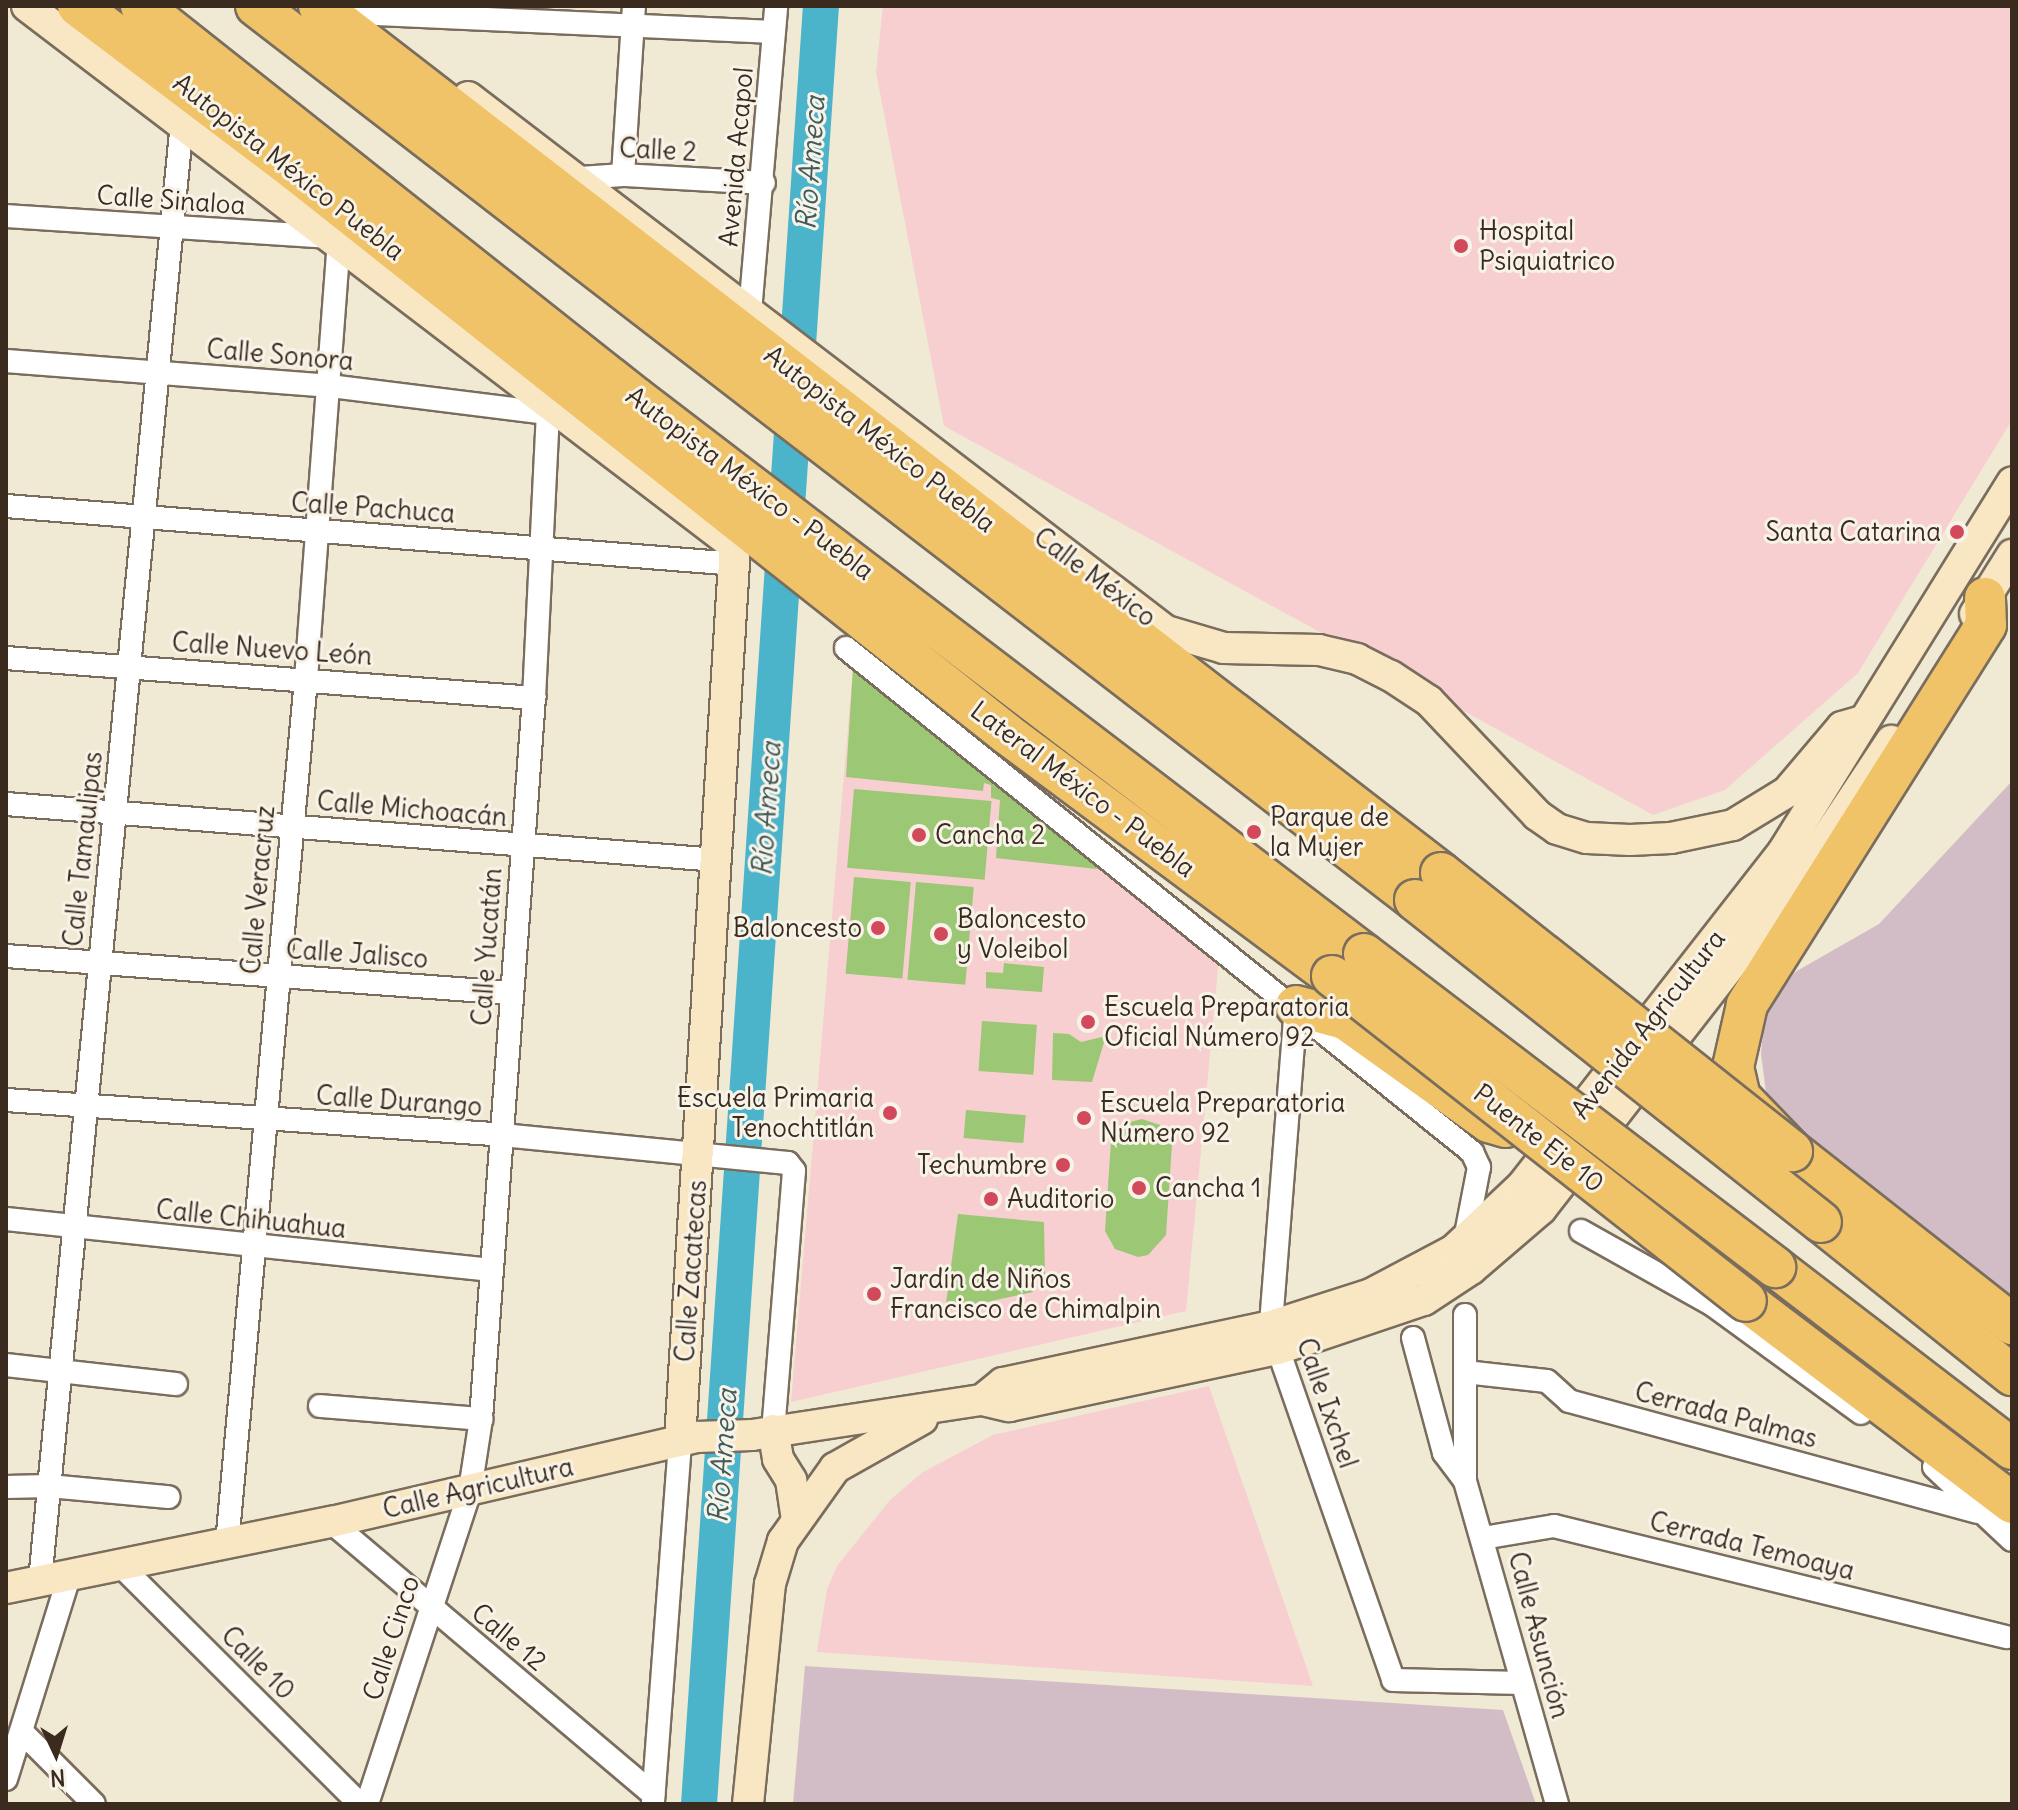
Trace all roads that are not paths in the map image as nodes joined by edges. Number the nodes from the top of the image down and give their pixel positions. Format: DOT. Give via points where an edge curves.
graph roads {
  1 [pos="27,6"];
  2 [pos="78,6"];
  3 [pos="141,6"];
  4 [pos="256,6"];
  5 [pos="776,6"];
  6 [pos="340,8"];
  7 [pos="634,14"];
  8 [pos="774,32"];
  9 [pos="182,123"];
  10 [pos="623,175"];
  11 [pos="562,180"];
  12 [pos="285,183"];
  13 [pos="764,183"];
  14 [pos="6,216"];
  15 [pos="170,230"];
  16 [pos="336,239"];
  17 [pos="750,321"];
  18 [pos="6,361"];
  19 [pos="158,373"];
  20 [pos="330,386"];
  21 [pos="851,404"];
  22 [pos="548,410"];
  23 [pos="2012,482"];
  24 [pos="6,506"];
  25 [pos="143,517"];
  26 [pos="317,531"];
  27 [pos="540,548"];
  28 [pos="735,555"];
  29 [pos="2012,555"];
  30 [pos="1997,592"];
  31 [pos="838,596"];
  32 [pos="846,648"];
  33 [pos="6,658"];
  34 [pos="129,667"];
  35 [pos="306,679"];
  36 [pos="534,698"];
  37 [pos="1865,723"];
  38 [pos="6,804"];
  39 [pos="115,813"];
  40 [pos="292,827"];
  41 [pos="523,846"];
  42 [pos="717,860"];
  43 [pos="1428,887"];
  44 [pos="6,956"];
  45 [pos="100,962"];
  46 [pos="1348,965"];
  47 [pos="278,976"];
  48 [pos="512,993"];
  49 [pos="1296,1006"];
  50 [pos="6,1100"];
  51 [pos="86,1106"];
  52 [pos="265,1121"];
  53 [pos="502,1135"];
  54 [pos="1536,1135"];
  55 [pos="1792,1151"];
  56 [pos="708,1155"];
  57 [pos="6,1219"];
  58 [pos="74,1228"];
  59 [pos="1581,1231"];
  60 [pos="1465,1240"];
  61 [pos="252,1248"];
  62 [pos="490,1270"];
  63 [pos="1465,1315"];
  64 [pos="2012,1324"];
  65 [pos="1275,1338"];
  66 [pos="1413,1338"];
  67 [pos="6,1365"];
  68 [pos="60,1370"];
  69 [pos="1465,1372"];
  70 [pos="2012,1375"];
  71 [pos="176,1384"];
  72 [pos="968,1403"];
  73 [pos="320,1406"];
  74 [pos="481,1419"];
  75 [pos="762,1433"];
  76 [pos="688,1438"];
  77 [pos="2012,1449"];
  78 [pos="1929,1452"];
  79 [pos="1465,1481"];
  80 [pos="49,1486"];
  81 [pos="6,1487"];
  82 [pos="470,1490"];
  83 [pos="168,1497"];
  84 [pos="1994,1507"];
  85 [pos="797,1520"];
  86 [pos="331,1522"];
  87 [pos="1483,1538"];
  88 [pos="2012,1540"];
  89 [pos="227,1544"];
  90 [pos="117,1562"];
  91 [pos="70,1574"];
  92 [pos="40,1581"];
  93 [pos="6,1588"];
  94 [pos="430,1607"];
  95 [pos="2007,1637"];
  96 [pos="1522,1683"];
  97 [pos="23,1733"];
  98 [pos="6,1779"];
  99 [pos="653,1799"];
  100 [pos="94,1804"];
  101 [pos="360,1804"];
  102 [pos="367,1804"];
  103 [pos="748,1804"];
  104 [pos="1557,1804"];
  1 -- 9 [label="street, Autopista México Puebla"];
  2 -- 12 [label="highway, Autopista México Puebla"];
  3 -- 46 [label="highway, Autopista México - Puebla" via="636,398 843,551"];
  4 -- 43 [label="highway" via="775,408"];
  5 -- 8 [label="street, Avenida Acapol"];
  6 -- 7 [label="street"];
  6 -- 11 [label="highway, Autopista México Puebla"];
  7 -- 8 [label="street"];
  7 -- 10 [label="street"];
  8 -- 13 [label="street, Avenida Acapol"];
  9 -- 12 [label="street, Autopista México Puebla"];
  9 -- 15 [label="street, Calle Tamaulipas"];
  10 -- 11 [label="street, Calle 2"];
  10 -- 13 [label="street, Calle 2"];
  11 -- 17 [label="highway, Autopista México Puebla"];
  11 -- 17 [label="street, Autopista México Puebla" via="681,260"];
  12 -- 16 [label="street, Autopista México Puebla"];
  12 -- 31 [label="highway, Autopista México Puebla"];
  13 -- 17 [label="street, Avenida Acapol"];
  14 -- 15 [label="street, Calle Sinaloa"];
  15 -- 16 [label="street, Calle Sinaloa"];
  15 -- 19 [label="street, Calle Tamaulipas"];
  16 -- 20 [label="street, Calle Veracruz"];
  16 -- 22 [label="street, Autopista México Puebla"];
  17 -- 21 [label="highway, Autopista México Puebla"];
  18 -- 19 [label="street, Calle Sonora"];
  19 -- 20 [label="street, Calle Sonora"];
  19 -- 25 [label="street, Calle Tamaulipas"];
  20 -- 22 [label="street, Calle Sonora"];
  20 -- 26 [label="street, Calle Veracruz"];
  21 -- 37 [label="street, Calle México" via="1166,631 1224,648 1288,647 1357,659 1429,701 1537,815 1557,829 1587,838 1671,838 1733,825 1787,792 1842,727"];
  21 -- 43 [label="highway, Autopista México Puebla"];
  22 -- 27 [label="street, Calle Yucatán"];
  22 -- 28 [label="street, Autopista México Puebla"];
  23 -- 37 [label="street, Avenida Agricultura"];
  24 -- 25 [label="street, Calle Pachuca"];
  25 -- 26 [label="street, Calle Pachuca"];
  25 -- 34 [label="street, Calle Tamaulipas"];
  26 -- 27 [label="street, Calle Pachuca"];
  26 -- 35 [label="street, Calle Veracruz"];
  27 -- 28 [label="street, Calle Pachuca"];
  27 -- 36 [label="street, Calle Yucatán"];
  28 -- 42 [label="street, Calle Zacatecas"];
  29 -- 30 [label="street, Avenida Agricultura"];
  30 -- 55 [label="highway" via="1986,625 1762,979 1738,1028 1733,1067 1740,1097"];
  30 -- 65 [label="street, Avenida Agricultura" via="1806,869 1541,1209 1471,1269 1424,1300"];
  31 -- 46 [label="highway, Lateral México - Puebla" via="1007,734"];
  32 -- 49 [label="street"];
  33 -- 34 [label="street, Calle Nuevo León"];
  34 -- 35 [label="street, Calle Nuevo León"];
  34 -- 39 [label="street, Calle Tamaulipas"];
  35 -- 36 [label="street, Calle Nuevo León"];
  35 -- 40 [label="street, Calle Veracruz"];
  36 -- 41 [label="street, Calle Yucatán"];
  37 -- 60 [label="street, Avenida Agricultura" via="1783,852 1522,1186"];
  38 -- 39 [label="street, Calle Michoacán"];
  39 -- 40 [label="street, Calle Michoacán"];
  39 -- 45 [label="street, Calle Tamaulipas"];
  40 -- 41 [label="street, Calle Michoacán"];
  40 -- 47 [label="street, Calle Veracruz"];
  41 -- 42 [label="street, Calle Michoacán"];
  41 -- 48 [label="street, Calle Yucatán"];
  42 -- 56 [label="street, Calle Zacatecas"];
  43 -- 55 [label="highway, bridge"];
  43 -- 70 [label="highway, bridge" via="1821,1222"];
  44 -- 45 [label="street, Calle Jalisco"];
  45 -- 47 [label="street, Calle Jalisco"];
  45 -- 51 [label="street, Calle Tamaulipas"];
  46 -- 54 [label="highway, Puente Eje 10, bridge"];
  46 -- 77 [label="highway, Puente Eje 10, bridge" via="1775,1267"];
  47 -- 48 [label="street, Calle Jalisco"];
  47 -- 52 [label="street, Calle Veracruz"];
  48 -- 53 [label="street, Calle Yucatán"];
  49 -- 54 [label="highway" via="1345,1019 1489,1122"];
  49 -- 60 [label="street" via="1472,1152 1479,1167"];
  49 -- 65 [label="street, Calle Ixchel"];
  50 -- 51 [label="street, Calle Durango"];
  51 -- 52 [label="street, Calle Durango"];
  51 -- 58 [label="street, Calle Tamaulipas"];
  52 -- 53 [label="street, Calle Durango"];
  52 -- 61 [label="street, Calle Veracruz"];
  53 -- 56 [label="street, Calle Durango"];
  53 -- 62 [label="street, Calle Yucatán"];
  54 -- 78 [label="highway, Puente Eje 10, bridge"];
  55 -- 64 [label="highway"];
  56 -- 75 [label="street, Calle Durango" via="780,1162 794,1171"];
  56 -- 76 [label="street, Calle Zacatecas"];
  57 -- 58 [label="street, Calle Chihuahua"];
  58 -- 61 [label="street, Calle Chihuahua"];
  58 -- 68 [label="street, Calle Tamaulipas"];
  59 -- 78 [label="street" via="1713,1305"];
  60 -- 65 [label="street, Avenida Agricultura" via="1371,1294"];
  61 -- 62 [label="street, Calle Chihuahua"];
  61 -- 89 [label="street, Calle Veracruz"];
  62 -- 74 [label="street, Calle Yucatán"];
  63 -- 69 [label="street, Calle Asunción"];
  65 -- 72 [label="street, Avenida Agricultura" via="1009,1406"];
  65 -- 96 [label="street, Calle Ixchel" via="1393,1680"];
  66 -- 79 [label="street, Calle Asunción" via="1444,1453"];
  67 -- 68 [label="street"];
  68 -- 71 [label="street"];
  68 -- 80 [label="street, Calle Tamaulipas"];
  69 -- 79 [label="street, Calle Asunción"];
  69 -- 84 [label="street, Cerrada Palmas" via="1547,1381 1569,1401"];
  72 -- 75 [label="street, Calle Agricultura"];
  72 -- 85 [label="street" via="893,1431 835,1468"];
  73 -- 74 [label="street"];
  74 -- 82 [label="street, Calle Yucatán"];
  75 -- 76 [label="street, Calle Agricultura"];
  75 -- 85 [label="street" via="791,1480"];
  76 -- 82 [label="street, Calle Agricultura"];
  76 -- 99 [label="street, Calle Zacatecas"];
  78 -- 84 [label="highway"];
  79 -- 87 [label="street, Calle Asunción"];
  80 -- 81 [label="street"];
  80 -- 83 [label="street"];
  80 -- 92 [label="street, Calle Tamaulipas"];
  82 -- 86 [label="street, Calle Agricultura"];
  82 -- 94 [label="street, Calle Cinco"];
  84 -- 88 [label="street"];
  85 -- 103 [label="street" via="783,1541 770,1584"];
  86 -- 89 [label="street, Calle Agricultura"];
  86 -- 94 [label="street, Calle 12"];
  87 -- 95 [label="street, Cerrada Temoaya" via="1554,1526"];
  87 -- 96 [label="street, Calle Asunción"];
  89 -- 90 [label="street, Calle Agricultura"];
  90 -- 91 [label="street, Calle Agricultura"];
  90 -- 101 [label="street, Calle 10"];
  91 -- 92 [label="street, Calle Agricultura"];
  91 -- 97 [label="street"];
  92 -- 93 [label="street, Calle Agricultura"];
  94 -- 99 [label="street, Calle 12"];
  94 -- 102 [label="street, Calle Cinco"];
  96 -- 104 [label="street, Calle Asunción"];
  97 -- 98 [label="street"];
  97 -- 100 [label="street"];
}
